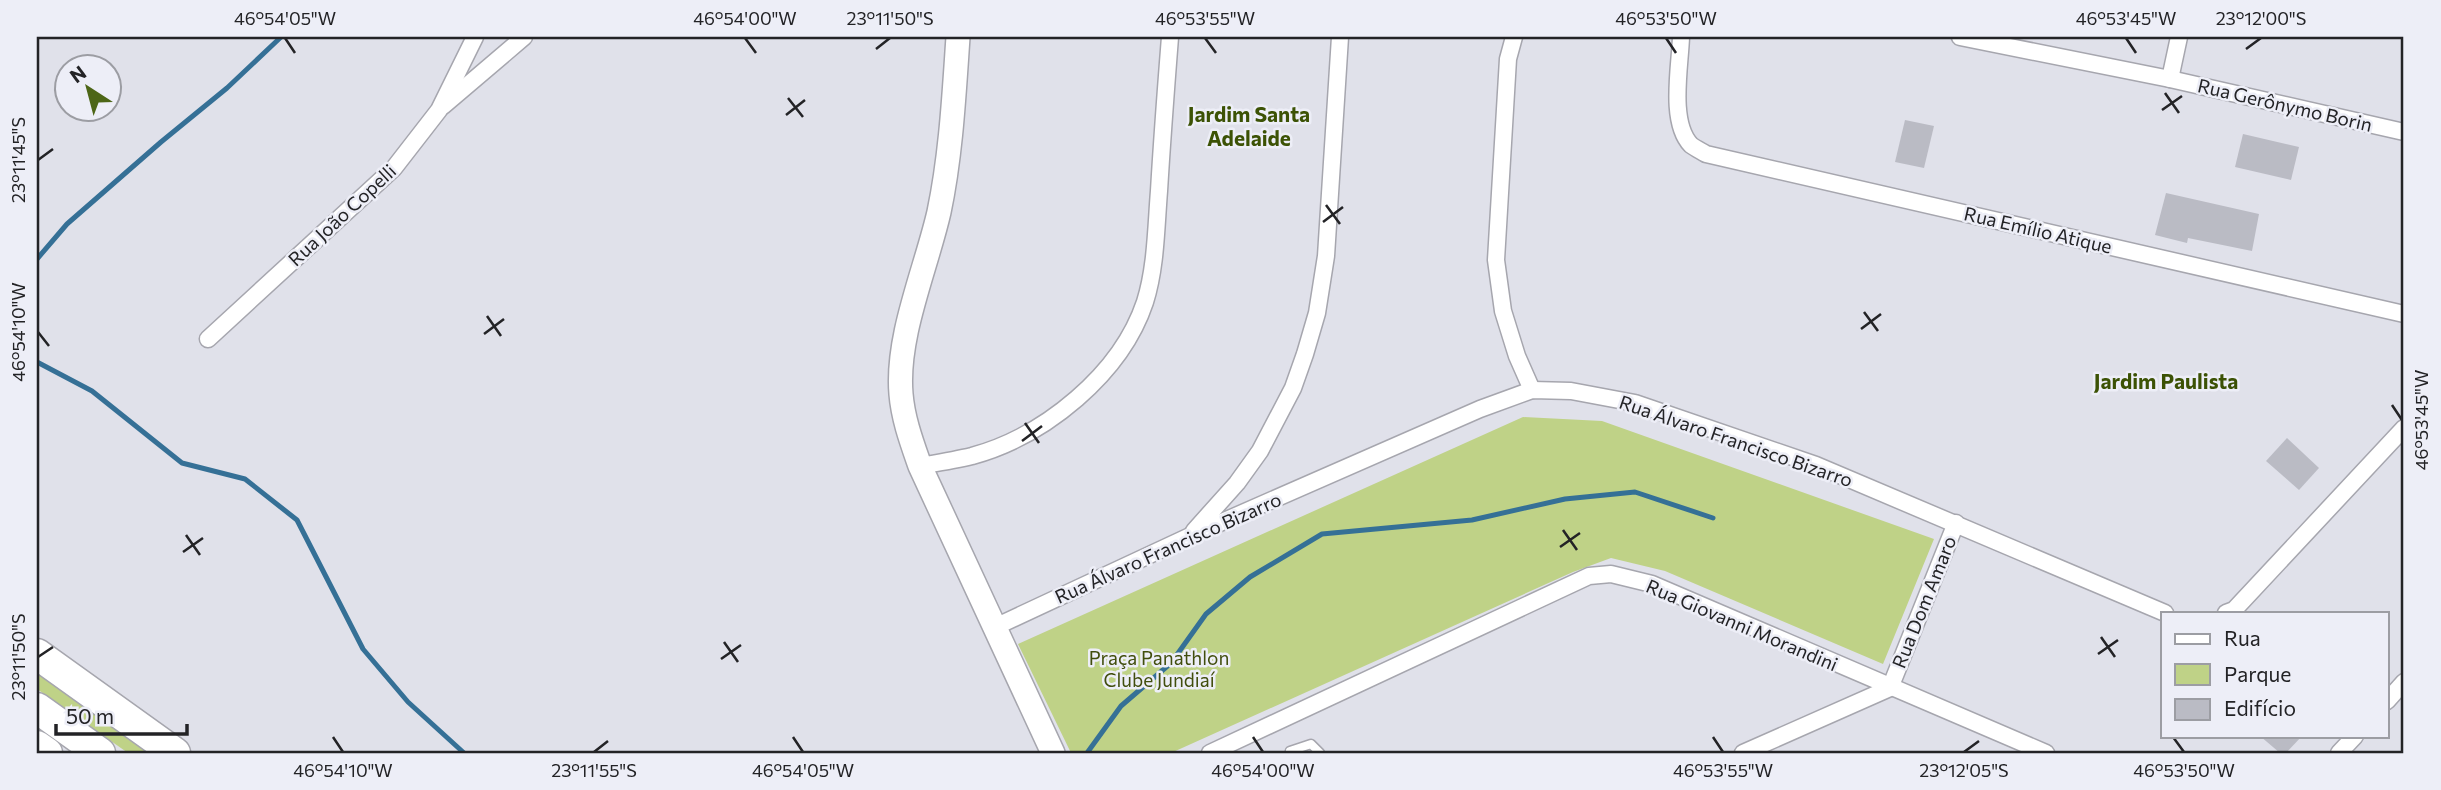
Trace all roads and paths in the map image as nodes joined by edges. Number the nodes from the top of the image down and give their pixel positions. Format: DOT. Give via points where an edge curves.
graph roads {
  1 [pos="475,37"];
  2 [pos="524,37"];
  3 [pos="957,37"];
  4 [pos="1170,37"];
  5 [pos="1339,37"];
  6 [pos="1514,37"];
  7 [pos="1681,37"];
  8 [pos="1959,37"];
  9 [pos="2179,37"];
  10 [pos="2169,79"];
  11 [pos="439,110"];
  12 [pos="2404,132"];
  13 [pos="2404,314"];
  14 [pos="208,339"];
  15 [pos="1532,390"];
  16 [pos="2404,428"];
  17 [pos="920,466"];
  18 [pos="1956,523"];
  19 [pos="1190,536"];
  20 [pos="2163,612"];
  21 [pos="2229,612"];
  22 [pos="995,626"];
  23 [pos="37,654"];
  24 [pos="2404,682"];
  25 [pos="1890,688"];
  26 [pos="2388,700"];
  27 [pos="37,708"];
  28 [pos="2353,738"];
  29 [pos="37,746"];
  30 [pos="1290,751"];
  31 [pos="2342,752"];
  32 [pos="47,753"];
  33 [pos="100,753"];
  34 [pos="176,753"];
  35 [pos="1053,753"];
  36 [pos="1210,753"];
  37 [pos="1320,753"];
  38 [pos="1743,753"];
  39 [pos="2046,753"];
  1 -- 11 [label="street, Rua João Copelli"];
  2 -- 11 [label="street"];
  3 -- 17 [label="street" via="952,123 939,211 901,359 901,395"];
  4 -- 17 [label="street" via="1155,252 1145,301 1127,343 1099,379 1061,411 1019,437 974,455"];
  5 -- 19 [label="street" via="1326,256 1305,354 1260,451"];
  6 -- 15 [label="street" via="1508,59 1496,260 1503,311"];
  7 -- 13 [label="street, Rua Emílio Atique" via="1677,115 1692,145 1706,153"];
  8 -- 10 [label="street, Rua Gerônymo Borin"];
  9 -- 10 [label="street"];
  10 -- 12 [label="street, Rua Gerônymo Borin"];
  11 -- 14 [label="street, Rua João Copelli" via="394,168"];
  15 -- 18 [label="street, Rua Álvaro Francisco Bizarro" via="1571,391 1635,403 1816,465"];
  15 -- 19 [label="street, Rua Álvaro Francisco Bizarro"];
  16 -- 21 [label="street"];
  17 -- 22 [label="street"];
  18 -- 20 [label="street, Rua Álvaro Francisco Bizarro"];
  18 -- 25 [label="street, Rua Dom Amaro"];
  19 -- 22 [label="street, Rua Álvaro Francisco Bizarro"];
  22 -- 35 [label="street"];
  23 -- 34 [label="highway"];
  24 -- 26 [label="street"];
  25 -- 36 [label="street, Rua Giovanni Morandini" via="1652,584 1611,574 1588,576"];
  25 -- 38 [label="street, Rua Dom Amaro"];
  25 -- 39 [label="street, Rua Giovanni Morandini"];
  27 -- 33 [label="highway"];
  28 -- 31 [label="street"];
  29 -- 32 [label="highway"];
  30 -- 37 [label="lane" via="1311,744"];
}
